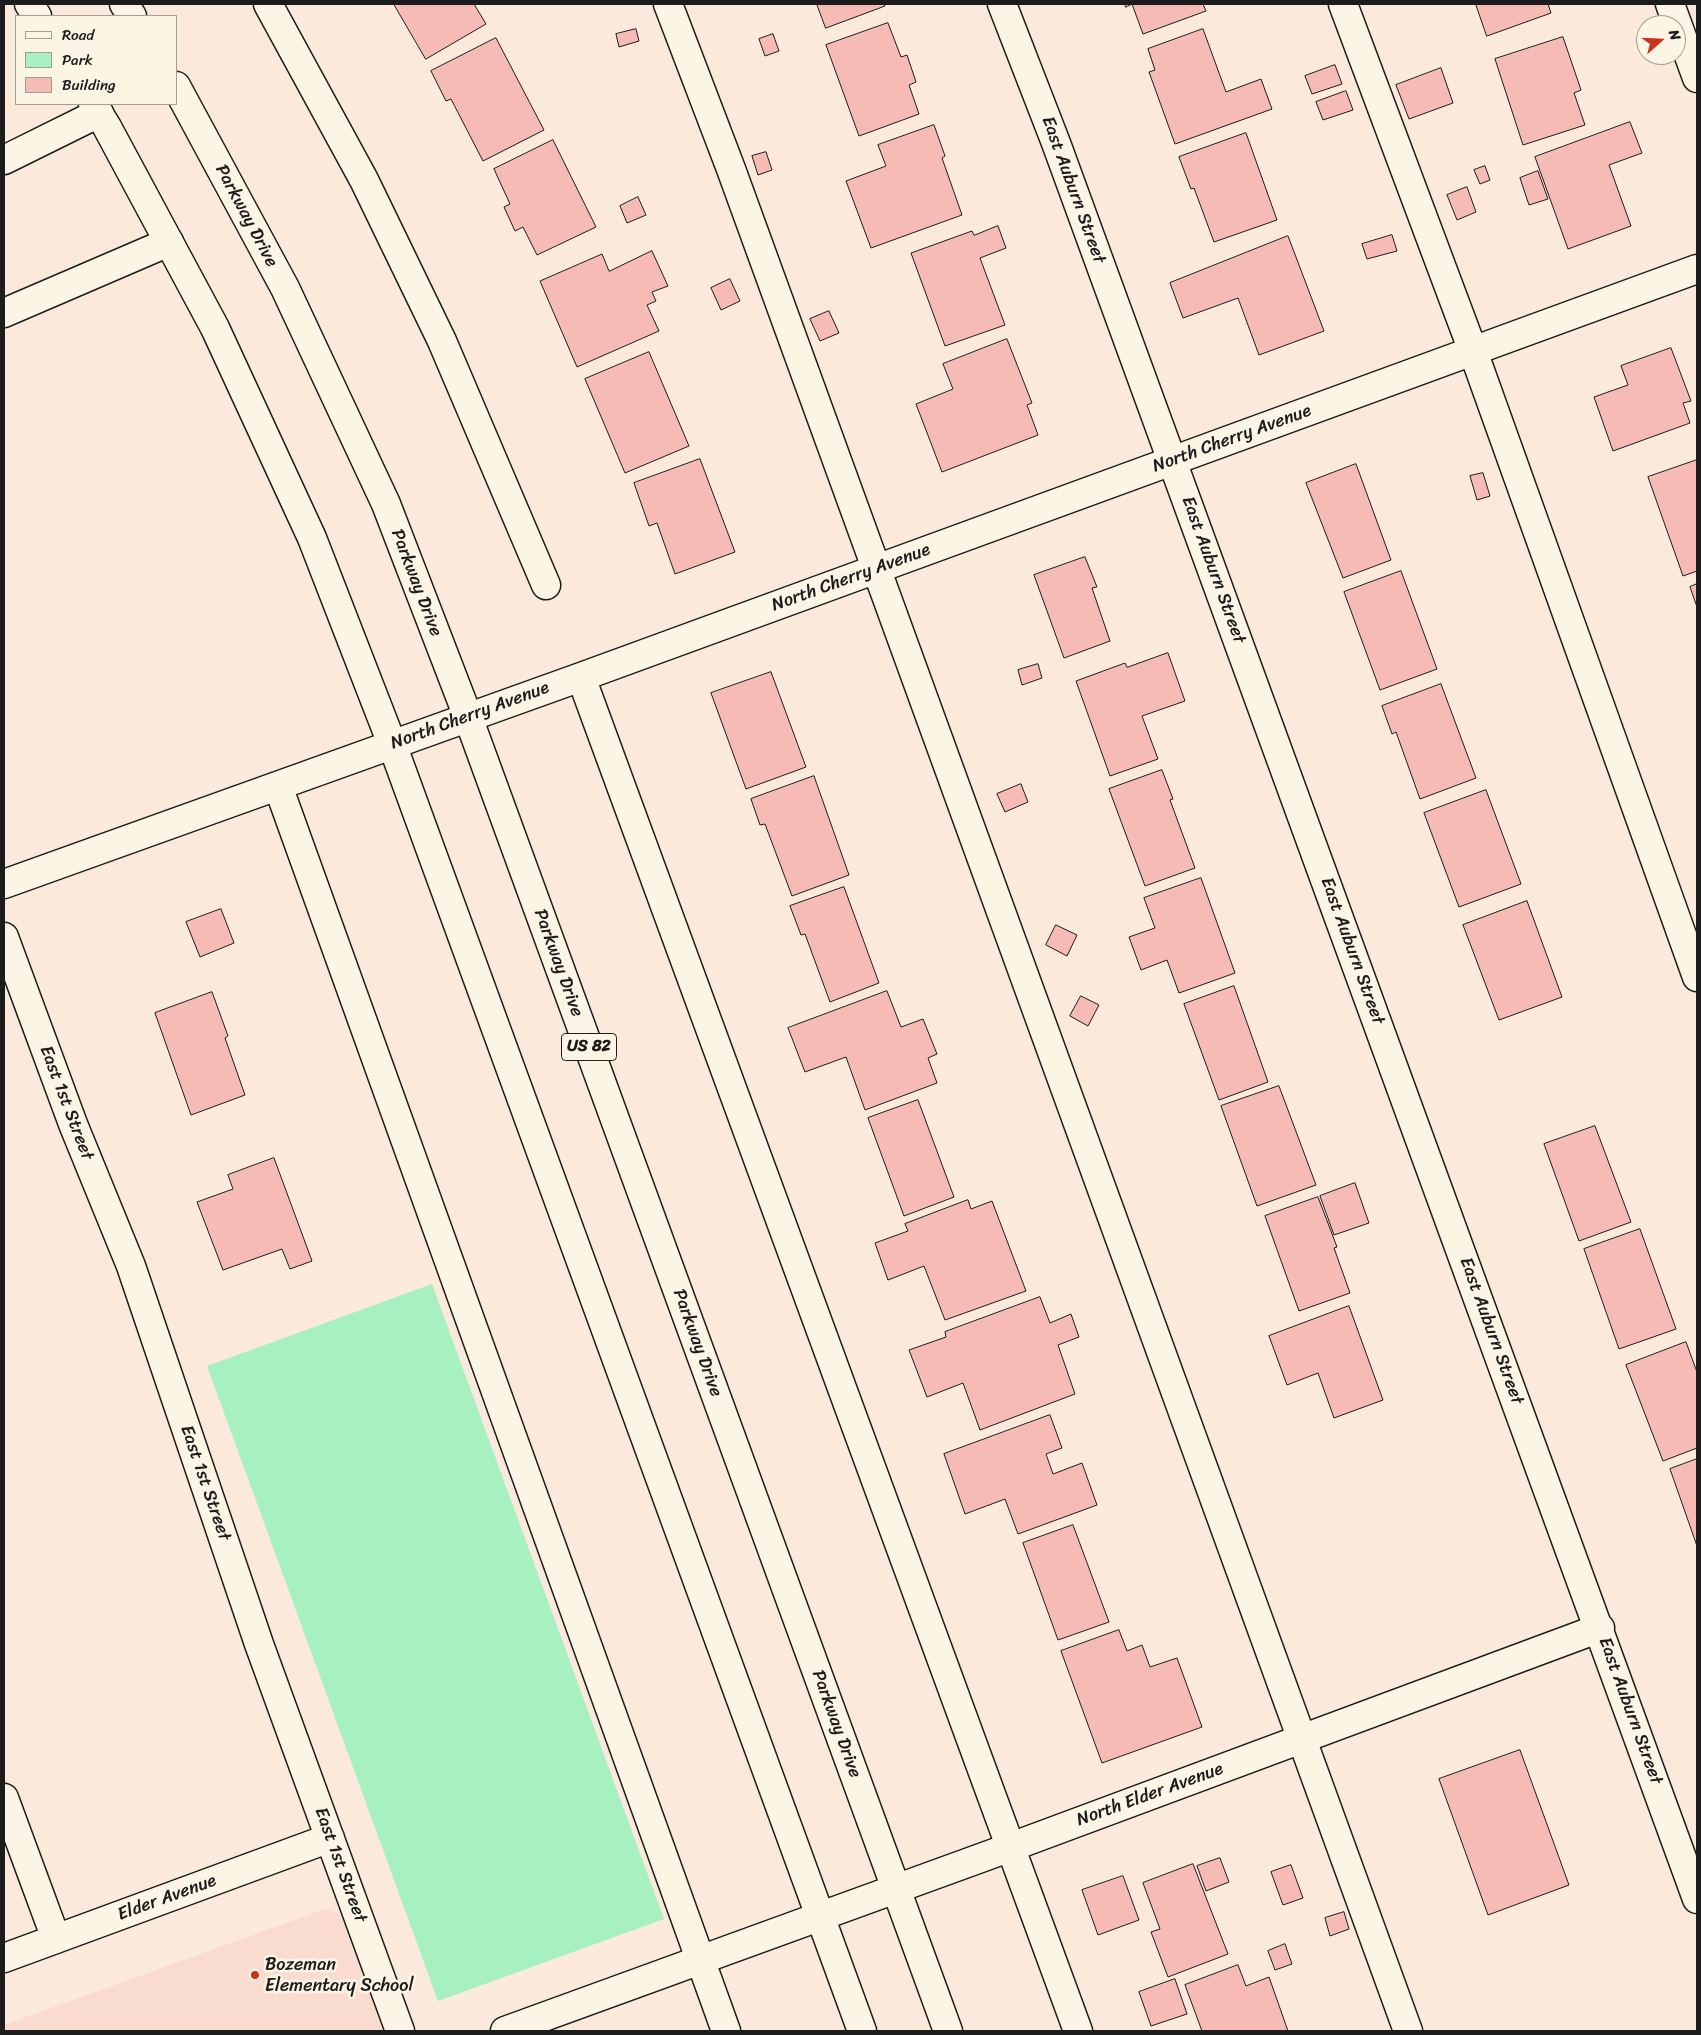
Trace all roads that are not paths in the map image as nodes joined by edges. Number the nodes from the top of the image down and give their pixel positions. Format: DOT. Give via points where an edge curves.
graph roads {
  1 [pos="29,4"];
  2 [pos="124,4"];
  3 [pos="268,4"];
  4 [pos="668,4"];
  5 [pos="1002,4"];
  6 [pos="1343,4"];
  7 [pos="1670,4"];
  8 [pos="36,15"];
  9 [pos="131,15"];
  10 [pos="1697,78"];
  11 [pos="178,90"];
  12 [pos="96,108"];
  13 [pos="4,160"];
  14 [pos="169,242"];
  15 [pos="1697,269"];
  16 [pos="4,313"];
  17 [pos="1473,351"];
  18 [pos="1173,461"];
  19 [pos="877,569"];
  20 [pos="546,585"];
  21 [pos="580,677"];
  22 [pos="468,717"];
  23 [pos="392,744"];
  24 [pos="278,786"];
  25 [pos="4,884"];
  26 [pos="4,937"];
  27 [pos="1697,978"];
  28 [pos="1600,1628"];
  29 [pos="1301,1739"];
  30 [pos="4,1798"];
  31 [pos="330,1838"];
  32 [pos="1011,1847"];
  33 [pos="896,1889"];
  34 [pos="1697,1899"];
  35 [pos="820,1916"];
  36 [pos="56,1939"];
  37 [pos="4,1958"];
  38 [pos="700,1961"];
  39 [pos="400,2031"];
  40 [pos="505,2031"];
  41 [pos="726,2031"];
  42 [pos="862,2031"];
  43 [pos="948,2031"];
  44 [pos="1078,2031"];
  45 [pos="1408,2031"];
  1 -- 8 [label="main road"];
  2 -- 9 [label="main road"];
  3 -- 20 [label="main road" via="364,180 442,341"];
  4 -- 19 [label="main road"];
  5 -- 18 [label="main road, East Auburn Street"];
  6 -- 17 [label="main road"];
  7 -- 10 [label="main road"];
  11 -- 22 [label="main road, Parkway Drive / US 82" via="285,288 386,504"];
  12 -- 13 [label="main road"];
  12 -- 14 [label="main road"];
  14 -- 16 [label="main road"];
  14 -- 23 [label="main road" via="215,328 312,538"];
  15 -- 17 [label="main road, North Cherry Avenue"];
  17 -- 18 [label="main road, North Cherry Avenue"];
  17 -- 27 [label="main road"];
  18 -- 19 [label="main road, North Cherry Avenue"];
  18 -- 28 [label="main road, East Auburn Street"];
  19 -- 21 [label="main road, North Cherry Avenue"];
  19 -- 29 [label="main road"];
  21 -- 22 [label="main road, North Cherry Avenue"];
  21 -- 32 [label="main road"];
  22 -- 23 [label="main road, North Cherry Avenue"];
  22 -- 33 [label="main road, Parkway Drive / US 82"];
  23 -- 24 [label="main road, North Cherry Avenue"];
  23 -- 35 [label="main road"];
  24 -- 25 [label="main road, North Cherry Avenue"];
  24 -- 38 [label="main road"];
  26 -- 31 [label="main road, East 1st Street" via="73,1124 131,1266 259,1644"];
  28 -- 29 [label="main road, North Elder Avenue"];
  28 -- 34 [label="main road, East Auburn Street"];
  29 -- 32 [label="main road, North Elder Avenue"];
  29 -- 45 [label="main road"];
  30 -- 36 [label="main road"];
  31 -- 36 [label="main road, Elder Avenue"];
  31 -- 39 [label="main road, East 1st Street"];
  32 -- 33 [label="main road, North Elder Avenue"];
  32 -- 44 [label="main road"];
  33 -- 35 [label="main road, North Elder Avenue"];
  33 -- 43 [label="main road, Parkway Drive / US 82"];
  35 -- 38 [label="main road, North Elder Avenue"];
  35 -- 42 [label="main road"];
  36 -- 37 [label="main road, Elder Avenue"];
  38 -- 40 [label="main road, North Elder Avenue"];
  38 -- 41 [label="main road"];
}
